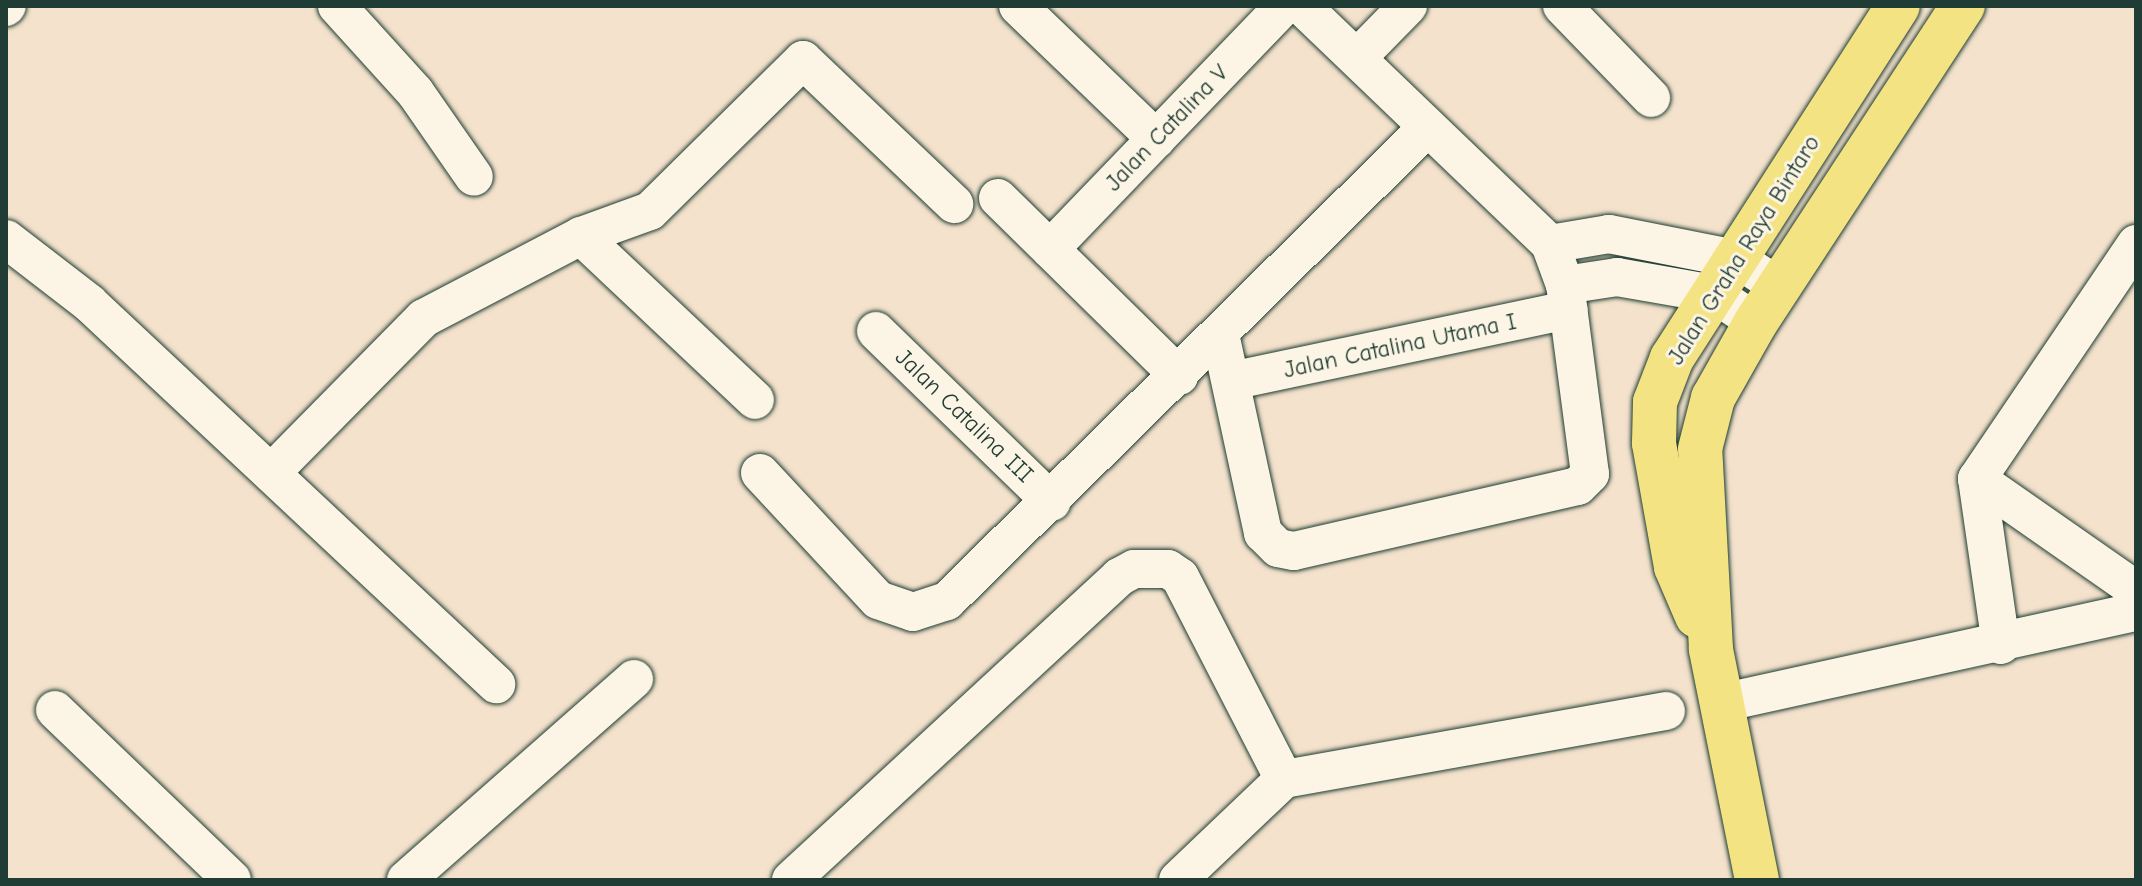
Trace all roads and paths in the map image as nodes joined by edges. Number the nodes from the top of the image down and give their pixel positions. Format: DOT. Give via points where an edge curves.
graph roads {
  1 [pos="337,6"];
  2 [pos="1018,6"];
  3 [pos="1284,6"];
  4 [pos="1302,6"];
  5 [pos="1407,6"];
  6 [pos="1562,6"];
  7 [pos="1898,6"];
  8 [pos="1963,6"];
  9 [pos="1357,58"];
  10 [pos="1651,98"];
  11 [pos="1428,127"];
  12 [pos="1156,139"];
  13 [pos="474,177"];
  14 [pos="998,198"];
  15 [pos="954,204"];
  16 [pos="581,236"];
  17 [pos="6,239"];
  18 [pos="1550,244"];
  19 [pos="1050,249"];
  20 [pos="2130,264"];
  21 [pos="1726,276"];
  22 [pos="1567,298"];
  23 [pos="1767,304"];
  24 [pos="876,331"];
  25 [pos="1220,334"];
  26 [pos="1179,376"];
  27 [pos="1231,381"];
  28 [pos="755,400"];
  29 [pos="273,471"];
  30 [pos="760,473"];
  31 [pos="1977,479"];
  32 [pos="1052,502"];
  33 [pos="2136,590"];
  34 [pos="2136,612"];
  35 [pos="2001,645"];
  36 [pos="1711,649"];
  37 [pos="634,679"];
  38 [pos="496,684"];
  39 [pos="1721,703"];
  40 [pos="55,710"];
  41 [pos="1666,711"];
  42 [pos="1284,779"];
  43 [pos="232,880"];
  44 [pos="406,880"];
  45 [pos="791,880"];
  46 [pos="1178,880"];
  47 [pos="1757,880"];
  1 -- 13 [label="street" via="415,92"];
  2 -- 12 [label="street"];
  3 -- 12 [label="street, Jalan Catalina V"];
  4 -- 9 [label="street"];
  5 -- 9 [label="street"];
  6 -- 10 [label="street"];
  7 -- 21 [label="main road, Jalan Graha Raya Bintaro"];
  8 -- 23 [label="main road, Jalan Graha Raya Bintaro"];
  9 -- 11 [label="street"];
  11 -- 18 [label="street"];
  11 -- 25 [label="street"];
  12 -- 19 [label="street, Jalan Catalina V"];
  14 -- 19 [label="street"];
  15 -- 16 [label="street" via="803,60 650,211"];
  16 -- 28 [label="street"];
  16 -- 29 [label="street" via="424,318"];
  17 -- 29 [label="street" via="89,303"];
  18 -- 21 [label="street" via="1609,234"];
  18 -- 22 [label="street"];
  19 -- 26 [label="street"];
  20 -- 31 [label="street"];
  21 -- 22 [label="street, Jalan Catalina Utama I" via="1617,277"];
  21 -- 23 [label="street"];
  21 -- 36 [label="main road, Jalan Graha Raya Bintaro" via="1672,358 1655,402 1654,443 1676,567"];
  22 -- 27 [label="street, Jalan Catalina Utama I"];
  22 -- 27 [label="street" via="1590,470 1581,485 1294,551 1278,548 1263,533"];
  23 -- 36 [label="main road, Jalan Graha Raya Bintaro" via="1713,398 1700,449"];
  24 -- 32 [label="street, Jalan Catalina III"];
  25 -- 26 [label="street"];
  25 -- 27 [label="street"];
  26 -- 32 [label="street"];
  29 -- 38 [label="street"];
  30 -- 32 [label="street" via="878,600 913,612 947,601"];
  31 -- 33 [label="street"];
  31 -- 35 [label="street"];
  34 -- 35 [label="street"];
  35 -- 39 [label="street"];
  36 -- 39 [label="main road, Jalan Graha Raya Bintaro"];
  37 -- 44 [label="street"];
  39 -- 47 [label="main road, Jalan Graha Raya Bintaro"];
  40 -- 43 [label="street"];
  41 -- 42 [label="street"];
  42 -- 45 [label="street" via="1180,577 1168,569 1134,569 1119,577"];
  42 -- 46 [label="street"];
}
